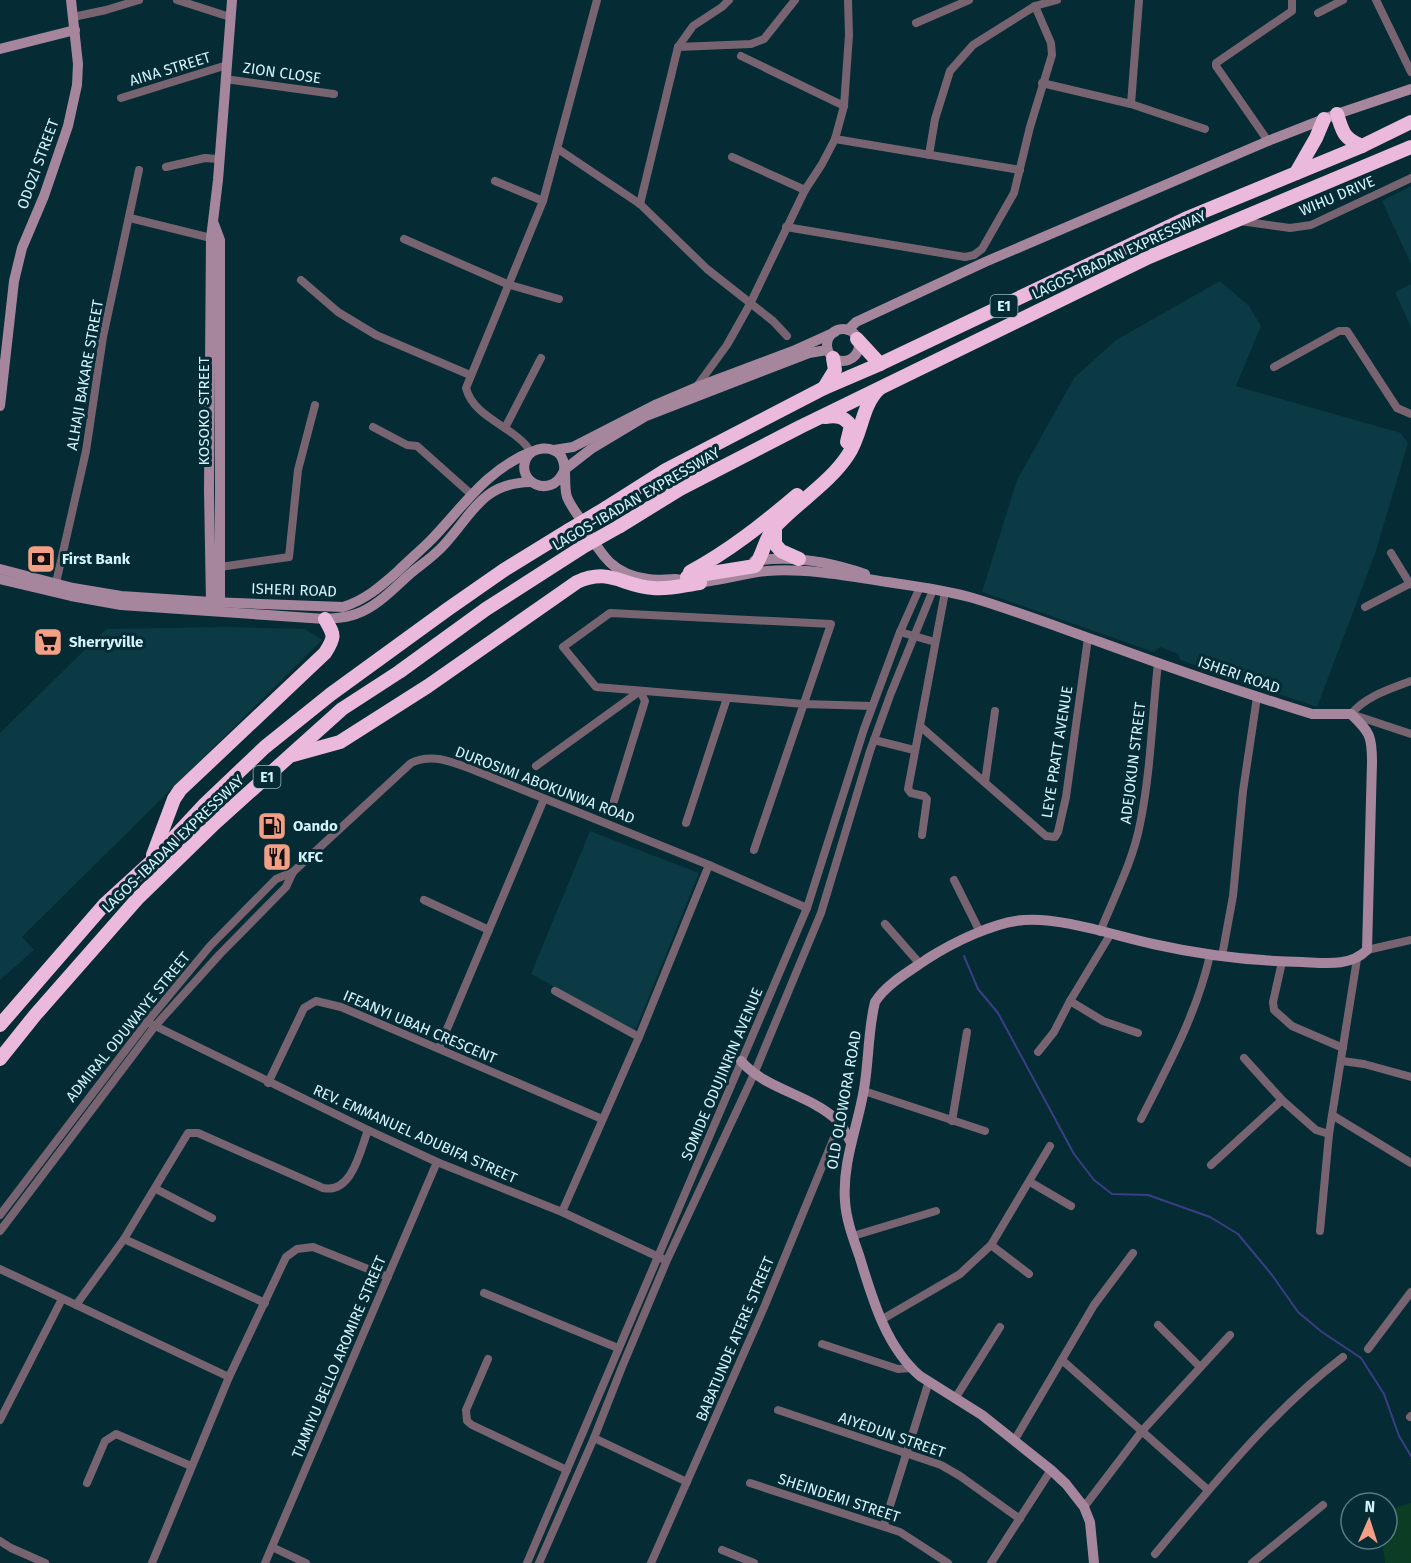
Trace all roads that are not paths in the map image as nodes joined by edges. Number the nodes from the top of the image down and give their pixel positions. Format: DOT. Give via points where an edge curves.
graph roads {
  1 [pos="71,0"];
  2 [pos="139,0"];
  3 [pos="177,0"];
  4 [pos="232,0"];
  5 [pos="597,0"];
  6 [pos="729,0"];
  7 [pos="795,0"];
  8 [pos="848,0"];
  9 [pos="969,0"];
  10 [pos="1057,0"];
  11 [pos="1139,0"];
  12 [pos="1292,0"];
  13 [pos="1343,0"];
  14 [pos="1376,0"];
  15 [pos="1035,6"];
  16 [pos="1318,13"];
  17 [pos="74,17"];
  18 [pos="230,17"];
  19 [pos="916,23"];
  20 [pos="75,30"];
  21 [pos="678,47"];
  22 [pos="0,49"];
  23 [pos="741,56"];
  24 [pos="227,65"];
  25 [pos="1411,72"];
  26 [pos="225,79"];
  27 [pos="1042,83"];
  28 [pos="1411,89"];
  29 [pos="334,94"];
  30 [pos="121,98"];
  31 [pos="1131,105"];
  32 [pos="844,106"];
  33 [pos="1330,117"];
  34 [pos="1411,122"];
  35 [pos="1205,129"];
  36 [pos="835,139"];
  37 [pos="1268,141"];
  38 [pos="1362,147"];
  39 [pos="1411,147"];
  40 [pos="558,149"];
  41 [pos="929,155"];
  42 [pos="732,157"];
  43 [pos="218,159"];
  44 [pos="166,167"];
  45 [pos="139,170"];
  46 [pos="1020,170"];
  47 [pos="1296,173"];
  48 [pos="1411,178"];
  49 [pos="495,181"];
  50 [pos="805,190"];
  51 [pos="543,201"];
  52 [pos="640,204"];
  53 [pos="130,218"];
  54 [pos="1236,220"];
  55 [pos="213,221"];
  56 [pos="786,227"];
  57 [pos="211,238"];
  58 [pos="404,239"];
  59 [pos="301,280"];
  60 [pos="507,284"];
  61 [pos="560,299"];
  62 [pos="750,304"];
  63 [pos="835,332"];
  64 [pos="853,334"];
  65 [pos="787,336"];
  66 [pos="830,354"];
  67 [pos="541,358"];
  68 [pos="880,364"];
  69 [pos="1274,367"];
  70 [pos="470,375"];
  71 [pos="885,384"];
  72 [pos="697,387"];
  73 [pos="824,388"];
  74 [pos="315,405"];
  75 [pos="0,406"];
  76 [pos="1411,414"];
  77 [pos="373,427"];
  78 [pos="800,427"];
  79 [pos="505,428"];
  80 [pos="554,450"];
  81 [pos="531,452"];
  82 [pos="564,471"];
  83 [pos="531,482"];
  84 [pos="545,487"];
  85 [pos="214,491"];
  86 [pos="472,495"];
  87 [pos="567,497"];
  88 [pos="776,527"];
  89 [pos="601,553"];
  90 [pos="1391,553"];
  91 [pos="799,559"];
  92 [pos="759,560"];
  93 [pos="220,567"];
  94 [pos="0,569"];
  95 [pos="690,572"];
  96 [pos="0,579"];
  97 [pos="674,579"];
  98 [pos="885,581"];
  99 [pos="56,583"];
  100 [pos="700,583"];
  101 [pos="1410,584"];
  102 [pos="920,587"];
  103 [pos="933,590"];
  104 [pos="945,592"];
  105 [pos="215,602"];
  106 [pos="1365,608"];
  107 [pos="325,619"];
  108 [pos="900,632"];
  109 [pos="914,637"];
  110 [pos="1088,638"];
  111 [pos="935,642"];
  112 [pos="1158,663"];
  113 [pos="1411,681"];
  114 [pos="640,691"];
  115 [pos="1257,697"];
  116 [pos="727,698"];
  117 [pos="804,704"];
  118 [pos="872,706"];
  119 [pos="995,711"];
  120 [pos="1351,714"];
  121 [pos="920,726"];
  122 [pos="1411,734"];
  123 [pos="874,740"];
  124 [pos="914,750"];
  125 [pos="288,757"];
  126 [pos="536,766"];
  127 [pos="985,782"];
  128 [pos="544,799"];
  129 [pos="614,801"];
  130 [pos="686,823"];
  131 [pos="922,835"];
  132 [pos="754,850"];
  133 [pos="150,864"];
  134 [pos="709,865"];
  135 [pos="293,872"];
  136 [pos="816,880"];
  137 [pos="954,880"];
  138 [pos="831,884"];
  139 [pos="424,900"];
  140 [pos="807,908"];
  141 [pos="885,924"];
  142 [pos="489,930"];
  143 [pos="980,932"];
  144 [pos="1105,933"];
  145 [pos="1411,940"];
  146 [pos="1367,950"];
  147 [pos="1216,955"];
  148 [pos="1357,959"];
  149 [pos="1282,962"];
  150 [pos="920,964"];
  151 [pos="555,991"];
  152 [pos="1070,1001"];
  153 [pos="147,1022"];
  154 [pos="0,1025"];
  155 [pos="155,1026"];
  156 [pos="967,1032"];
  157 [pos="1138,1033"];
  158 [pos="639,1037"];
  159 [pos="439,1048"];
  160 [pos="1343,1048"];
  161 [pos="1038,1052"];
  162 [pos="1244,1058"];
  163 [pos="0,1059"];
  164 [pos="741,1061"];
  165 [pos="1342,1061"];
  166 [pos="754,1074"];
  167 [pos="1411,1077"];
  168 [pos="268,1083"];
  169 [pos="864,1091"];
  170 [pos="1282,1100"];
  171 [pos="1332,1115"];
  172 [pos="602,1119"];
  173 [pos="1141,1119"];
  174 [pos="952,1120"];
  175 [pos="840,1123"];
  176 [pos="368,1130"];
  177 [pos="985,1131"];
  178 [pos="1329,1134"];
  179 [pos="850,1141"];
  180 [pos="1050,1146"];
  181 [pos="437,1162"];
  182 [pos="1411,1163"];
  183 [pos="1211,1165"];
  184 [pos="1030,1182"];
  185 [pos="156,1189"];
  186 [pos="1071,1206"];
  187 [pos="936,1211"];
  188 [pos="562,1212"];
  189 [pos="0,1215"];
  190 [pos="212,1218"];
  191 [pos="0,1231"];
  192 [pos="1320,1231"];
  193 [pos="853,1236"];
  194 [pos="124,1239"];
  195 [pos="991,1245"];
  196 [pos="1132,1253"];
  197 [pos="658,1257"];
  198 [pos="667,1260"];
  199 [pos="0,1269"];
  200 [pos="1029,1274"];
  201 [pos="388,1276"];
  202 [pos="1411,1292"];
  203 [pos="484,1293"];
  204 [pos="62,1299"];
  205 [pos="1409,1301"];
  206 [pos="265,1303"];
  207 [pos="76,1305"];
  208 [pos="881,1320"];
  209 [pos="1158,1325"];
  210 [pos="1000,1327"];
  211 [pos="1230,1335"];
  212 [pos="822,1344"];
  213 [pos="618,1348"];
  214 [pos="1368,1349"];
  215 [pos="1342,1357"];
  216 [pos="488,1359"];
  217 [pos="1062,1360"];
  218 [pos="1200,1367"];
  219 [pos="911,1368"];
  220 [pos="229,1377"];
  221 [pos="929,1381"];
  222 [pos="956,1397"];
  223 [pos="778,1410"];
  224 [pos="0,1420"];
  225 [pos="1142,1431"];
  226 [pos="594,1438"];
  227 [pos="1014,1441"];
  228 [pos="906,1452"];
  229 [pos="191,1466"];
  230 [pos="567,1470"];
  231 [pos="1051,1470"];
  232 [pos="687,1482"];
  233 [pos="750,1483"];
  234 [pos="87,1484"];
  235 [pos="1208,1490"];
  236 [pos="1323,1505"];
  237 [pos="1084,1507"];
  238 [pos="1020,1519"];
  239 [pos="884,1525"];
  240 [pos="0,1540"];
  241 [pos="272,1547"];
  242 [pos="722,1550"];
  243 [pos="1155,1554"];
  244 [pos="1092,1561"];
  245 [pos="45,1563"];
  246 [pos="152,1563"];
  247 [pos="265,1563"];
  248 [pos="306,1563"];
  249 [pos="527,1563"];
  250 [pos="539,1563"];
  251 [pos="651,1563"];
  252 [pos="754,1563"];
  253 [pos="948,1563"];
  254 [pos="991,1563"];
  255 [pos="1252,1563"];
  1 -- 17 [label="main road, ODOZI STREET"];
  2 -- 17 [label="street"];
  3 -- 18 [label="street"];
  4 -- 18 [label="main road, KOSOKO STREET"];
  5 -- 40 [label="street"];
  6 -- 21 [label="street" via="693,26"];
  7 -- 21 [label="street" via="764,39 751,44"];
  8 -- 32 [label="street"];
  9 -- 19 [label="street"];
  10 -- 15 [label="street"];
  11 -- 31 [label="street"];
  12 -- 37 [label="street" via="1292,11 1216,63"];
  13 -- 16 [label="street"];
  14 -- 25 [label="street"];
  15 -- 27 [label="street" via="1051,43 1052,56"];
  15 -- 41 [label="street" via="973,45 950,71"];
  17 -- 20 [label="main road, ODOZI STREET"];
  18 -- 24 [label="main road, KOSOKO STREET"];
  20 -- 22 [label="main road"];
  20 -- 75 [label="main road, ODOZI STREET" via="77,85 68,126 22,248 14,281"];
  21 -- 52 [label="street"];
  23 -- 32 [label="street"];
  24 -- 26 [label="main road, KOSOKO STREET"];
  24 -- 30 [label="street, AINA STREET"];
  26 -- 29 [label="street, ZION CLOSE"];
  26 -- 43 [label="main road, KOSOKO STREET"];
  27 -- 31 [label="street"];
  27 -- 46 [label="street"];
  28 -- 33 [label="main road"];
  31 -- 35 [label="street"];
  32 -- 36 [label="street"];
  33 -- 37 [label="main road"];
  33 -- 38 [label="highway" via="1347,138"];
  33 -- 47 [label="highway"];
  34 -- 38 [label="highway, LAGOS-IBADAN EXPRESSWAY / E1"];
  36 -- 41 [label="street"];
  36 -- 50 [label="street"];
  37 -- 64 [label="main road" via="985,262 856,322"];
  38 -- 47 [label="highway, LAGOS-IBADAN EXPRESSWAY / E1"];
  39 -- 54 [label="highway, LAGOS-IBADAN EXPRESSWAY / E1"];
  40 -- 51 [label="street"];
  40 -- 52 [label="street"];
  41 -- 46 [label="street"];
  42 -- 50 [label="street"];
  43 -- 44 [label="street"];
  43 -- 55 [label="main road, KOSOKO STREET"];
  45 -- 53 [label="street, ALHAJI BAKARE STREET"];
  46 -- 56 [label="street" via="1014,193 974,255 965,257"];
  47 -- 68 [label="highway, LAGOS-IBADAN EXPRESSWAY / E1" via="1185,219"];
  48 -- 54 [label="street, WIHU DRIVE" via="1311,225 1290,228"];
  49 -- 51 [label="street"];
  50 -- 56 [label="street"];
  51 -- 60 [label="street"];
  52 -- 62 [label="street" via="707,269"];
  53 -- 57 [label="street"];
  53 -- 99 [label="street, ALHAJI BAKARE STREET" via="103,337 86,451"];
  54 -- 71 [label="highway, LAGOS-IBADAN EXPRESSWAY / E1" via="1149,257"];
  55 -- 57 [label="main road, KOSOKO STREET"];
  55 -- 85 [label="main road, KOSOKO STREET" via="220,240"];
  56 -- 62 [label="street"];
  57 -- 85 [label="main road, KOSOKO STREET"];
  58 -- 60 [label="street"];
  59 -- 70 [label="street" via="338,312 376,335"];
  60 -- 61 [label="street"];
  60 -- 70 [label="street"];
  62 -- 65 [label="street"];
  62 -- 72 [label="street"];
  63 -- 64 [label="main road"];
  63 -- 66 [label="main road" via="828,339"];
  63 -- 72 [label="main road"];
  64 -- 66 [label="main road" via="858,349 853,358 843,361"];
  64 -- 68 [label="highway"];
  66 -- 73 [label="highway" via="835,370"];
  66 -- 82 [label="main road" via="809,353 646,416 591,449"];
  67 -- 79 [label="street"];
  68 -- 73 [label="highway, LAGOS-IBADAN EXPRESSWAY / E1"];
  69 -- 76 [label="street" via="1347,331 1397,408"];
  70 -- 79 [label="street" via="468,395"];
  71 -- 78 [label="highway, LAGOS-IBADAN EXPRESSWAY / E1"];
  71 -- 88 [label="highway" via="872,397 847,458"];
  72 -- 80 [label="main road" via="573,447"];
  73 -- 133 [label="highway, LAGOS-IBADAN EXPRESSWAY / E1, bridge" via="666,470 504,570 331,694 265,747"];
  74 -- 93 [label="street" via="298,470 289,557"];
  77 -- 86 [label="street" via="417,446"];
  78 -- 95 [label="highway" via="833,416 851,426 841,452 797,494 712,561"];
  78 -- 125 [label="highway, LAGOS-IBADAN EXPRESSWAY / E1, bridge" via="680,489 486,609 342,709"];
  79 -- 81 [label="street" via="526,443"];
  80 -- 81 [label="main road, ISHERI ROAD" via="542,448"];
  80 -- 82 [label="main road, ISHERI ROAD" via="564,462"];
  81 -- 83 [label="main road" via="525,467"];
  81 -- 86 [label="main road, ISHERI ROAD" via="496,471"];
  82 -- 84 [label="main road" via="560,480"];
  82 -- 87 [label="main road, ISHERI ROAD"];
  83 -- 84 [label="main road, ISHERI ROAD"];
  83 -- 107 [label="main road, ISHERI ROAD" via="498,487 442,547 365,610"];
  84 -- 87 [label="main road, ISHERI ROAD"];
  85 -- 93 [label="main road, KOSOKO STREET"];
  85 -- 105 [label="main road, KOSOKO STREET"];
  86 -- 105 [label="main road, ISHERI ROAD" via="407,563 375,592 356,603 316,607"];
  87 -- 89 [label="main road, ISHERI ROAD"];
  88 -- 91 [label="highway" via="775,544"];
  88 -- 92 [label="highway"];
  89 -- 95 [label="main road, ISHERI ROAD" via="634,572"];
  89 -- 97 [label="main road, ISHERI ROAD" via="629,575"];
  90 -- 101 [label="street"];
  91 -- 92 [label="main road, ISHERI ROAD"];
  91 -- 98 [label="main road, ISHERI ROAD"];
  92 -- 95 [label="main road, ISHERI ROAD"];
  92 -- 97 [label="highway" via="755,566"];
  93 -- 105 [label="main road, KOSOKO STREET"];
  94 -- 99 [label="main road, ISHERI ROAD"];
  96 -- 107 [label="main road, ISHERI ROAD" via="121,605"];
  97 -- 100 [label="main road, ISHERI ROAD"];
  98 -- 100 [label="main road, ISHERI ROAD" via="803,571 764,571"];
  98 -- 102 [label="main road, ISHERI ROAD"];
  99 -- 105 [label="main road, ISHERI ROAD" via="121,596"];
  100 -- 125 [label="highway" via="654,589 604,575 589,576 428,687 340,742"];
  101 -- 106 [label="street"];
  102 -- 103 [label="main road, ISHERI ROAD"];
  102 -- 108 [label="street, SOMIDE ODUJINRIN AVENUE"];
  103 -- 104 [label="main road, ISHERI ROAD"];
  103 -- 109 [label="street"];
  104 -- 110 [label="main road, ISHERI ROAD"];
  104 -- 111 [label="street"];
  107 -- 133 [label="highway" via="333,634 330,646 180,790"];
  108 -- 109 [label="street"];
  108 -- 118 [label="street, SOMIDE ODUJINRIN AVENUE"];
  109 -- 111 [label="street"];
  109 -- 123 [label="street"];
  110 -- 112 [label="main road, ISHERI ROAD"];
  110 -- 127 [label="street, LEYE PRATT AVENUE" via="1066,797 1055,837 1046,836"];
  111 -- 121 [label="street"];
  112 -- 115 [label="main road, ISHERI ROAD"];
  112 -- 144 [label="street, ADEJOKUN STREET" via="1140,825"];
  113 -- 120 [label="street" via="1378,694"];
  114 -- 116 [label="street"];
  114 -- 117 [label="street" via="596,687 563,647 610,613 831,624"];
  114 -- 126 [label="street"];
  114 -- 129 [label="street" via="645,700"];
  115 -- 120 [label="main road, ISHERI ROAD" via="1312,714"];
  115 -- 147 [label="street" via="1233,896"];
  116 -- 117 [label="street"];
  116 -- 130 [label="street"];
  117 -- 118 [label="street"];
  117 -- 132 [label="street"];
  118 -- 136 [label="street, SOMIDE ODUJINRIN AVENUE"];
  119 -- 127 [label="street"];
  120 -- 122 [label="street"];
  120 -- 146 [label="main road" via="1369,732 1372,744"];
  121 -- 124 [label="street"];
  121 -- 127 [label="street, LEYE PRATT AVENUE"];
  123 -- 124 [label="street"];
  123 -- 138 [label="street"];
  124 -- 131 [label="street" via="908,789 927,799"];
  125 -- 163 [label="highway, LAGOS-IBADAN EXPRESSWAY / E1" via="138,898"];
  128 -- 134 [label="street, DUROSIMI ABOKUNWA ROAD"];
  128 -- 135 [label="street, DUROSIMI ABOKUNWA ROAD" via="452,762 418,759"];
  128 -- 142 [label="street"];
  133 -- 154 [label="highway, LAGOS-IBADAN EXPRESSWAY / E1" via="104,906"];
  134 -- 140 [label="street, DUROSIMI ABOKUNWA ROAD"];
  134 -- 158 [label="street"];
  135 -- 153 [label="street, ADMIRAL ODUWAIYE STREET" via="276,879 210,946"];
  135 -- 155 [label="street, DUROSIMI ABOKUNWA ROAD" via="286,887"];
  136 -- 138 [label="street"];
  136 -- 140 [label="street, SOMIDE ODUJINRIN AVENUE"];
  137 -- 143 [label="street"];
  138 -- 166 [label="street"];
  139 -- 142 [label="street"];
  140 -- 164 [label="street, SOMIDE ODUJINRIN AVENUE"];
  141 -- 150 [label="street"];
  142 -- 159 [label="street"];
  143 -- 144 [label="main road, OLD OLOWORA ROAD" via="1034,920"];
  143 -- 150 [label="main road, OLD OLOWORA ROAD"];
  144 -- 147 [label="main road, OLD OLOWORA ROAD"];
  144 -- 152 [label="street, ADEJOKUN STREET"];
  145 -- 146 [label="street"];
  146 -- 148 [label="main road"];
  147 -- 149 [label="main road, OLD OLOWORA ROAD"];
  147 -- 173 [label="street"];
  148 -- 149 [label="main road, OLD OLOWORA ROAD"];
  148 -- 160 [label="street"];
  149 -- 160 [label="street" via="1274,1010 1292,1026"];
  150 -- 169 [label="main road, OLD OLOWORA ROAD" via="875,1002"];
  151 -- 158 [label="street"];
  152 -- 157 [label="street" via="1103,1021"];
  152 -- 161 [label="street, ADEJOKUN STREET"];
  153 -- 155 [label="street, REV. EMMANUEL ADUBIFA STREET"];
  153 -- 189 [label="street, ADMIRAL ODUWAIYE STREET"];
  155 -- 168 [label="street, REV. EMMANUEL ADUBIFA STREET"];
  155 -- 191 [label="street, ADMIRAL ODUWAIYE STREET"];
  156 -- 174 [label="street"];
  158 -- 172 [label="street"];
  159 -- 168 [label="street, IFEANYI UBAH CRESCENT" via="341,1007 316,1001 304,1008"];
  159 -- 172 [label="street, IFEANYI UBAH CRESCENT"];
  160 -- 165 [label="street"];
  162 -- 170 [label="street"];
  164 -- 166 [label="main road"];
  164 -- 197 [label="street, SOMIDE ODUJINRIN AVENUE"];
  165 -- 167 [label="street"];
  165 -- 171 [label="street"];
  166 -- 175 [label="main road"];
  166 -- 198 [label="street"];
  168 -- 176 [label="street, REV. EMMANUEL ADUBIFA STREET"];
  169 -- 174 [label="street"];
  169 -- 179 [label="main road, OLD OLOWORA ROAD"];
  170 -- 178 [label="street" via="1316,1130"];
  170 -- 183 [label="street"];
  171 -- 178 [label="street"];
  171 -- 182 [label="street"];
  172 -- 188 [label="street"];
  174 -- 177 [label="street"];
  175 -- 179 [label="main road"];
  175 -- 232 [label="street, BABATUNDE ATERE STREET"];
  176 -- 181 [label="street, REV. EMMANUEL ADUBIFA STREET"];
  176 -- 185 [label="street" via="349,1177 330,1190 194,1131 184,1137"];
  178 -- 192 [label="street"];
  179 -- 193 [label="main road, OLD OLOWORA ROAD" via="845,1202"];
  180 -- 184 [label="street"];
  181 -- 188 [label="street, REV. EMMANUEL ADUBIFA STREET"];
  181 -- 201 [label="street, TIAMIYU BELLO AROMIRE STREET"];
  184 -- 186 [label="street"];
  184 -- 195 [label="street"];
  185 -- 190 [label="street"];
  185 -- 194 [label="street"];
  187 -- 193 [label="street"];
  188 -- 197 [label="street, REV. EMMANUEL ADUBIFA STREET"];
  193 -- 208 [label="main road, OLD OLOWORA ROAD"];
  194 -- 206 [label="street"];
  194 -- 207 [label="street"];
  195 -- 200 [label="street"];
  195 -- 208 [label="street" via="960,1274"];
  196 -- 217 [label="street" via="1094,1305"];
  197 -- 198 [label="street, REV. EMMANUEL ADUBIFA STREET"];
  197 -- 213 [label="street, SOMIDE ODUJINRIN AVENUE"];
  198 -- 226 [label="street"];
  199 -- 204 [label="street"];
  201 -- 206 [label="street" via="324,1250 304,1247 286,1257"];
  201 -- 241 [label="street, TIAMIYU BELLO AROMIRE STREET"];
  202 -- 205 [label="street"];
  203 -- 213 [label="street"];
  204 -- 207 [label="street"];
  204 -- 224 [label="street"];
  205 -- 214 [label="street"];
  206 -- 220 [label="street"];
  207 -- 220 [label="street"];
  208 -- 219 [label="main road, OLD OLOWORA ROAD"];
  209 -- 218 [label="street"];
  210 -- 222 [label="street"];
  211 -- 218 [label="street"];
  212 -- 219 [label="street" via="898,1369"];
  213 -- 230 [label="street, SOMIDE ODUJINRIN AVENUE"];
  215 -- 235 [label="street" via="1309,1383"];
  216 -- 230 [label="street" via="466,1410 467,1421"];
  217 -- 225 [label="street"];
  217 -- 227 [label="street"];
  218 -- 225 [label="street"];
  219 -- 221 [label="main road, OLD OLOWORA ROAD"];
  220 -- 229 [label="street"];
  221 -- 222 [label="main road, OLD OLOWORA ROAD"];
  221 -- 228 [label="street"];
  222 -- 227 [label="main road, OLD OLOWORA ROAD"];
  223 -- 228 [label="street, AIYEDUN STREET"];
  225 -- 235 [label="street"];
  225 -- 237 [label="street"];
  226 -- 232 [label="street"];
  226 -- 250 [label="street"];
  227 -- 231 [label="main road, OLD OLOWORA ROAD"];
  228 -- 238 [label="street, AIYEDUN STREET" via="960,1476"];
  228 -- 239 [label="street"];
  229 -- 234 [label="street" via="116,1434 105,1441"];
  229 -- 246 [label="street"];
  230 -- 249 [label="street, SOMIDE ODUJINRIN AVENUE"];
  231 -- 237 [label="main road, OLD OLOWORA ROAD"];
  231 -- 238 [label="street"];
  232 -- 251 [label="street, BABATUNDE ATERE STREET"];
  233 -- 239 [label="street, SHEINDEMI STREET"];
  235 -- 243 [label="street"];
  236 -- 255 [label="street"];
  237 -- 244 [label="main road, OLD OLOWORA ROAD" via="1090,1522"];
  238 -- 254 [label="street"];
  239 -- 253 [label="street, SHEINDEMI STREET" via="917,1541"];
  240 -- 245 [label="street"];
  241 -- 247 [label="street, TIAMIYU BELLO AROMIRE STREET"];
  241 -- 248 [label="street"];
  242 -- 252 [label="street"];
}
